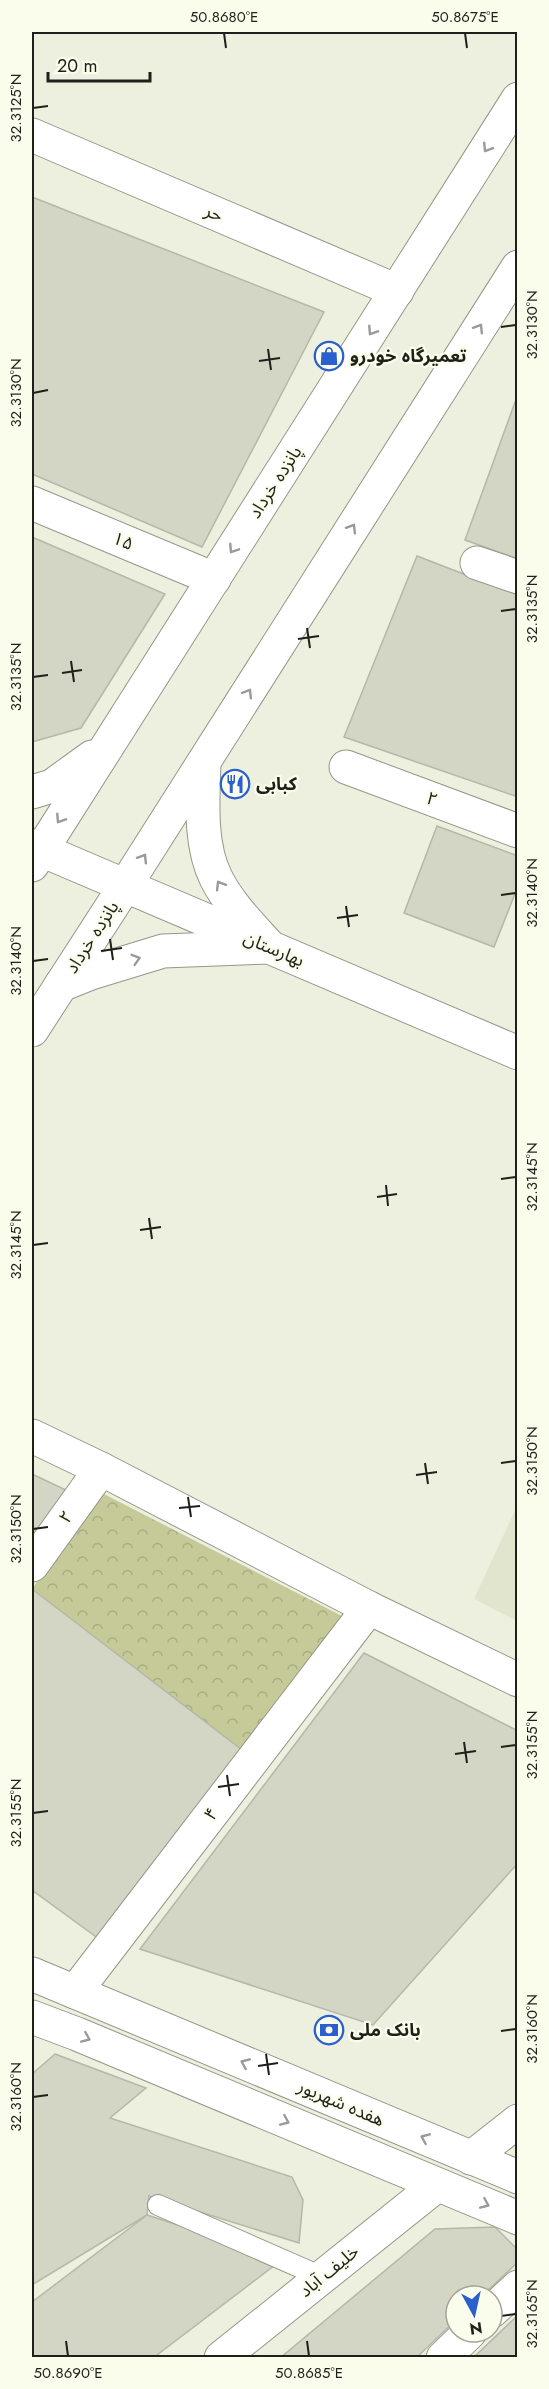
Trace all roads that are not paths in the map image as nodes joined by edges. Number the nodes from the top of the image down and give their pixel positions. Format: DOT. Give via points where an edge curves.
graph roads {
  1 [pos="518,99"];
  2 [pos="32,135"];
  3 [pos="518,267"];
  4 [pos="398,291"];
  5 [pos="32,504"];
  6 [pos="477,562"];
  7 [pos="518,577"];
  8 [pos="214,579"];
  9 [pos="112,740"];
  10 [pos="204,762"];
  11 [pos="346,767"];
  12 [pos="32,792"];
  13 [pos="518,831"];
  14 [pos="35,854"];
  15 [pos="125,886"];
  16 [pos="270,947"];
  17 [pos="61,985"];
  18 [pos="32,1030"];
  19 [pos="518,1053"];
  20 [pos="32,1436"];
  21 [pos="101,1469"];
  22 [pos="32,1565"];
  23 [pos="369,1608"];
  24 [pos="518,1680"];
  25 [pos="32,1974"];
  26 [pos="75,1992"];
  27 [pos="35,2023"];
  28 [pos="518,2121"];
  29 [pos="471,2158"];
  30 [pos="518,2177"];
  31 [pos="437,2185"];
  32 [pos="158,2205"];
  33 [pos="518,2218"];
  34 [pos="322,2277"];
  35 [pos="518,2287"];
  36 [pos="504,2300"];
  37 [pos="458,2344"];
  38 [pos="221,2358"];
  39 [pos="443,2358"];
  1 -- 4 [label="main road, پانزده خرداد, one-way"];
  2 -- 4 [label="main road, حر"];
  10 -- 3 [label="main road, پانزده خرداد, one-way"];
  4 -- 8 [label="main road, پانزده خرداد, one-way"];
  5 -- 8 [label="main road, ۱۵"];
  6 -- 7 [label="main road"];
  8 -- 9 [label="main road, پانزده خرداد"];
  9 -- 12 [label="main road" via="52,786"];
  9 -- 14 [label="main road, پانزده خرداد, one-way"];
  15 -- 10 [label="main road, پانزده خرداد, one-way"];
  16 -- 10 [label="main road, one-way" via="231,903 215,876 204,824"];
  11 -- 13 [label="main road, ۲"];
  14 -- 15 [label="main road, بهارستان"];
  15 -- 16 [label="main road, بهارستان"];
  15 -- 17 [label="main road, پانزده خرداد"];
  17 -- 16 [label="main road, one-way" via="162,951"];
  16 -- 19 [label="main road, بهارستان"];
  17 -- 18 [label="main road, پانزده خرداد"];
  20 -- 21 [label="main road"];
  21 -- 22 [label="main road, ۲"];
  21 -- 23 [label="main road"];
  23 -- 24 [label="main road"];
  23 -- 26 [label="main road, ۴"];
  25 -- 26 [label="main road, هفده شهریور"];
  29 -- 26 [label="main road, هفده شهریور, one-way"];
  27 -- 31 [label="main road, one-way"];
  28 -- 29 [label="main road"];
  29 -- 30 [label="main road, هفده شهریور"];
  31 -- 33 [label="main road, one-way"];
  31 -- 34 [label="main road, خلیف آباد"];
  32 -- 34 [label="lane"];
  34 -- 38 [label="main road, خلیف آباد"];
  35 -- 36 [label="main road"];
  37 -- 39 [label="main road"];
}
